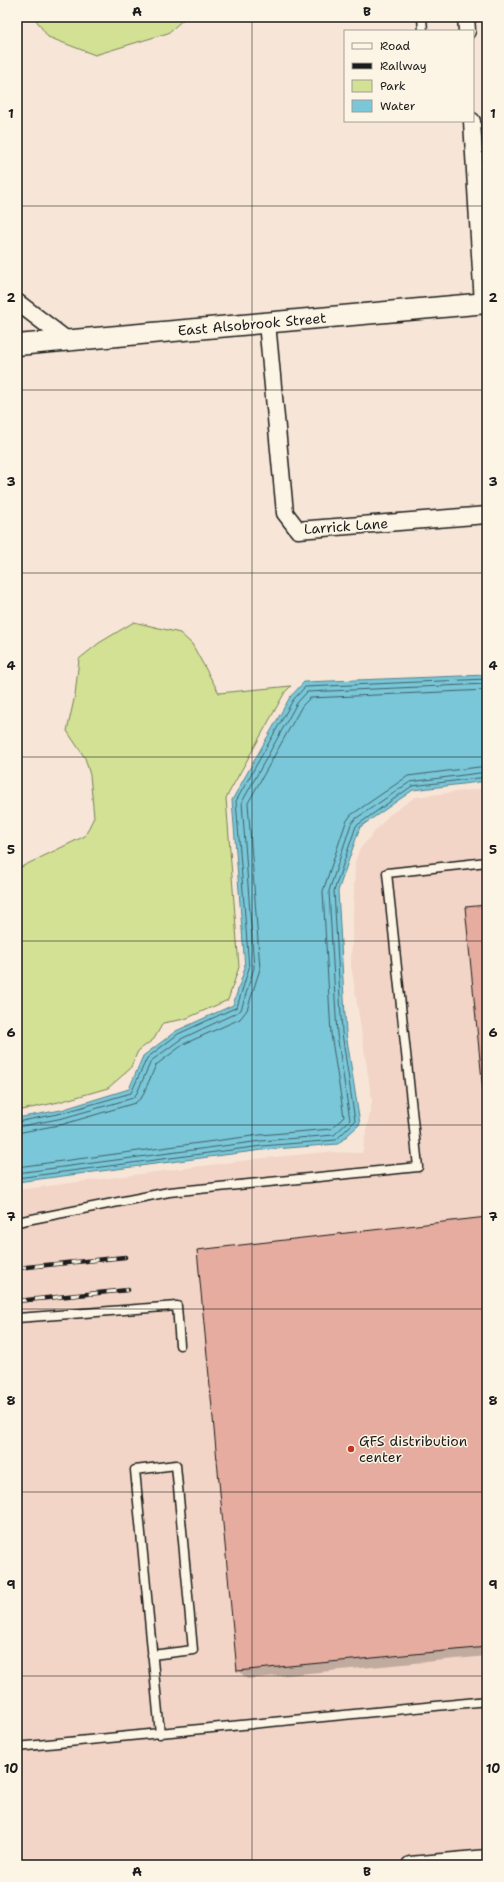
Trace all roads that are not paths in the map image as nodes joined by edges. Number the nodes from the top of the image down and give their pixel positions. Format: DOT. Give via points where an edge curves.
graph roads {
  1 [pos="422,17"];
  2 [pos="466,17"];
  3 [pos="423,30"];
  4 [pos="467,30"];
  5 [pos="472,122"];
  6 [pos="17,302"];
  7 [pos="485,304"];
  8 [pos="267,323"];
  9 [pos="67,340"];
  10 [pos="17,345"];
  11 [pos="487,514"];
  12 [pos="487,862"];
  13 [pos="17,1222"];
  14 [pos="17,1318"];
  15 [pos="180,1345"];
  16 [pos="152,1655"];
  17 [pos="487,1701"];
  18 [pos="160,1734"];
  19 [pos="17,1747"];
  20 [pos="487,1858"];
  21 [pos="410,1865"];
  1 -- 3 [label="lane"];
  2 -- 4 [label="street"];
  5 -- 7 [label="street"];
  6 -- 9 [label="street"];
  7 -- 8 [label="street, East Alsobrook Street"];
  8 -- 9 [label="street, East Alsobrook Street"];
  8 -- 11 [label="street, Larrick Lane" via="284,513 298,530"];
  9 -- 10 [label="street, East Alsobrook Street"];
  12 -- 13 [label="lane" via="387,873 418,1167 169,1192"];
  14 -- 15 [label="lane" via="177,1306"];
  16 -- 16 [label="lane" via="135,1470 176,1466 194,1650"];
  16 -- 18 [label="lane"];
  17 -- 18 [label="lane"];
  18 -- 19 [label="lane"];
  20 -- 21 [label="street"];
}
